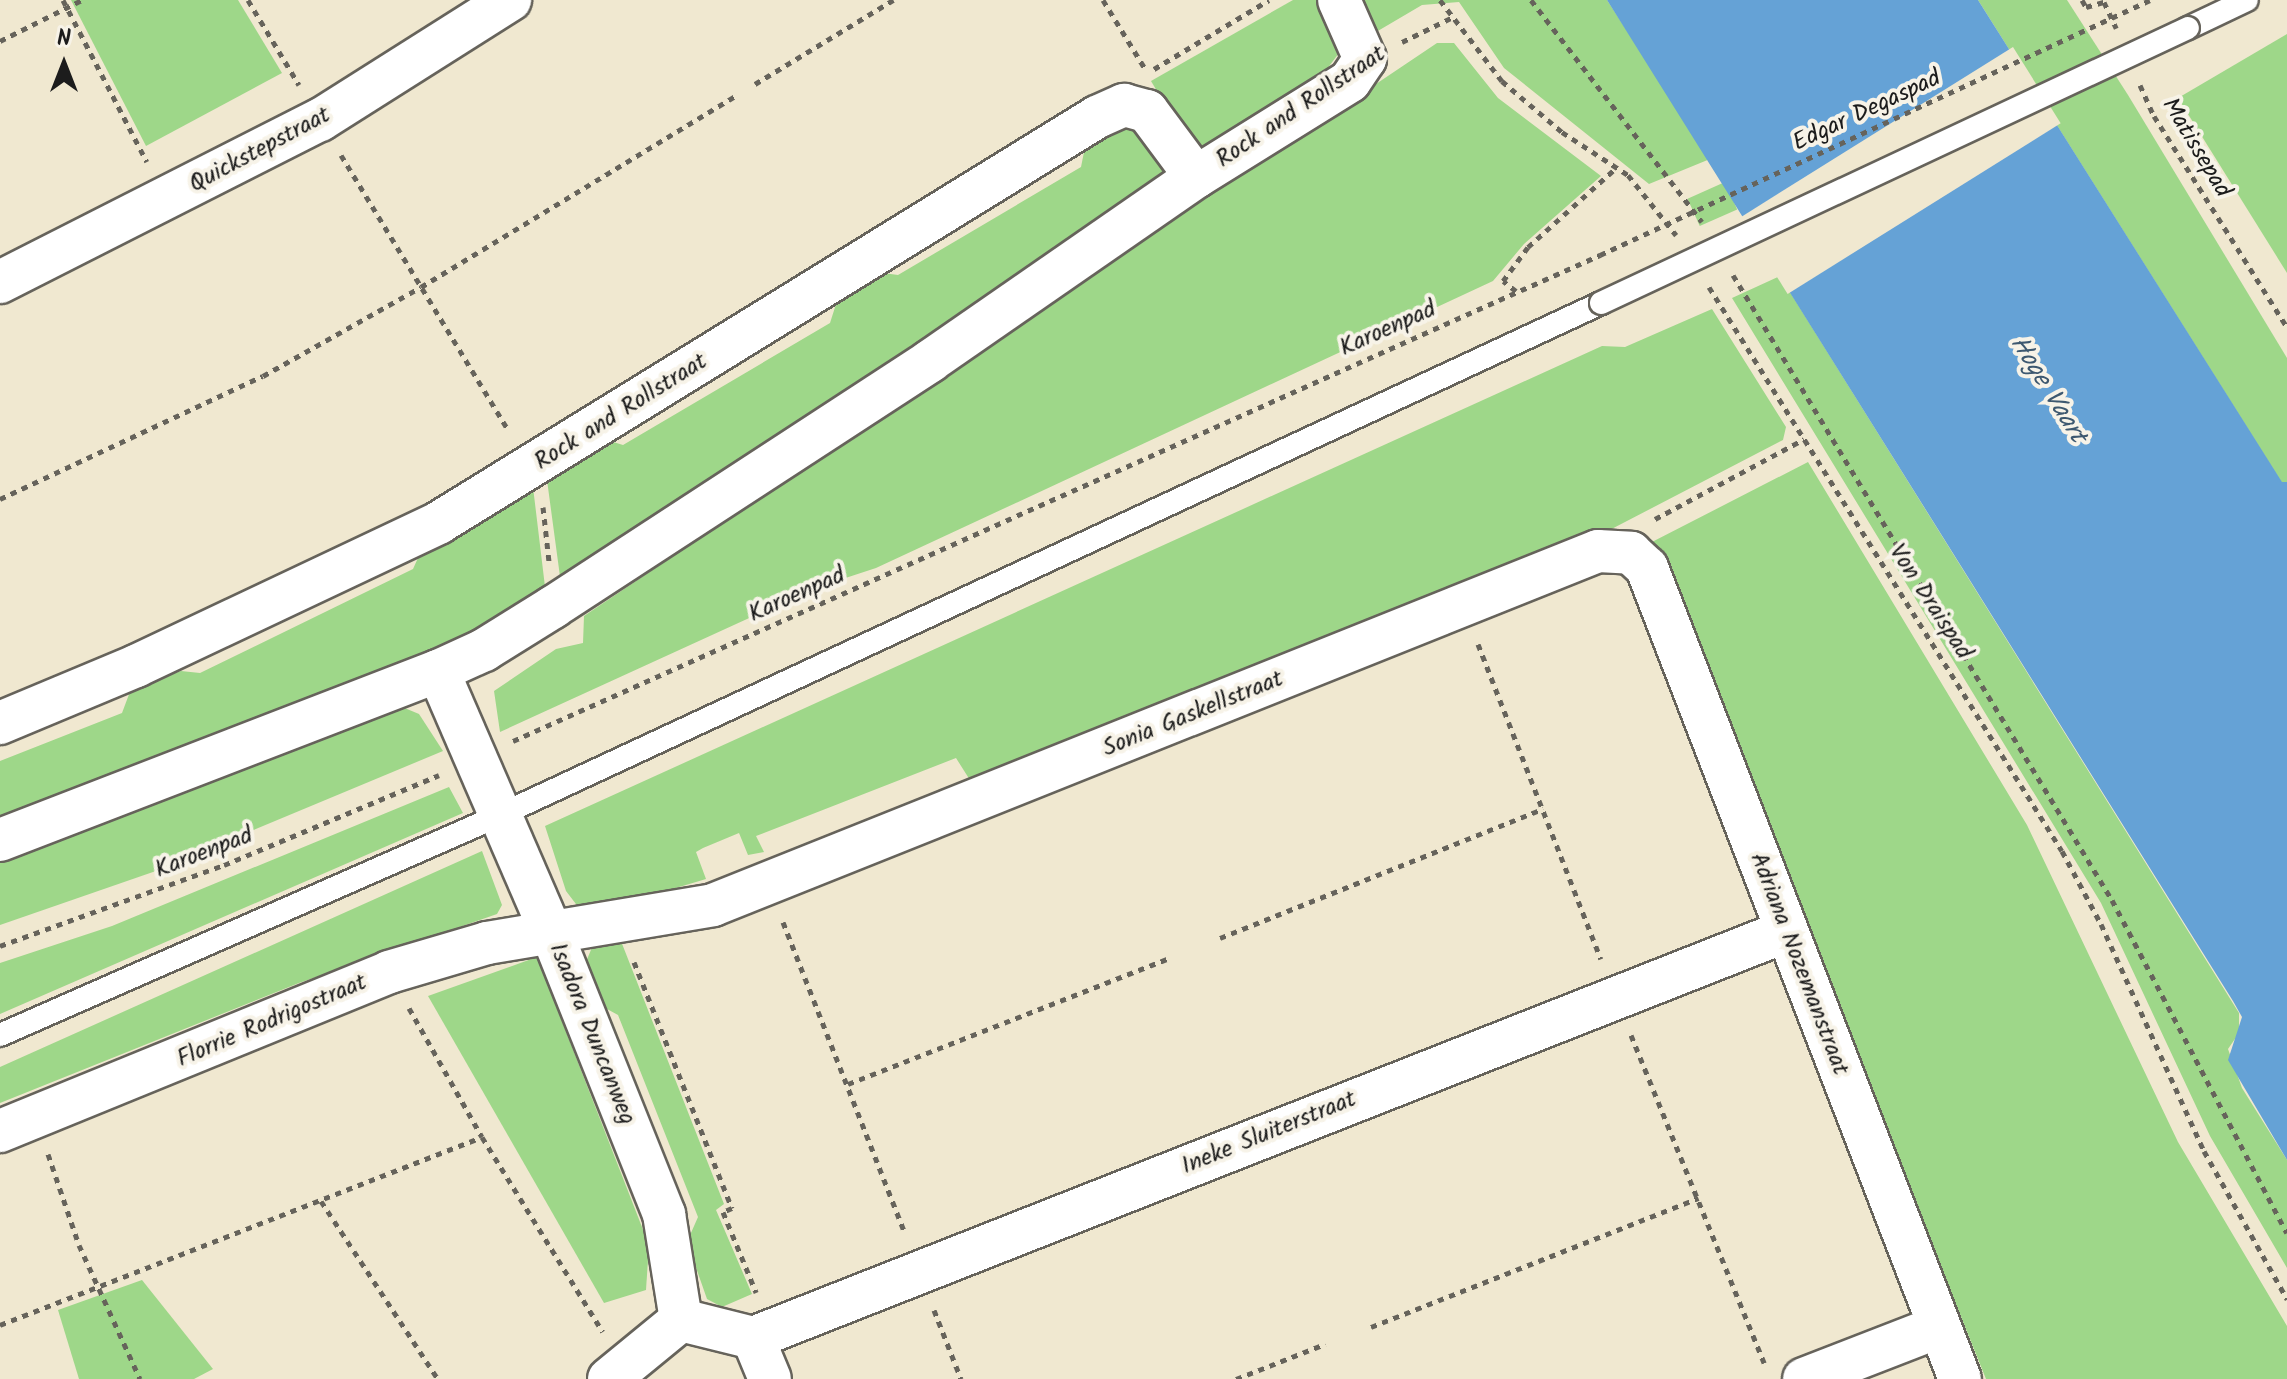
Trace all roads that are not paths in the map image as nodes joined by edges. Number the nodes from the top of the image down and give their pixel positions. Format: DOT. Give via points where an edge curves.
graph roads {
  1 [pos="510,0"];
  2 [pos="1339,0"];
  3 [pos="2247,0"];
  4 [pos="1196,177"];
  5 [pos="0,282"];
  6 [pos="1631,553"];
  7 [pos="438,671"];
  8 [pos="0,723"];
  9 [pos="498,816"];
  10 [pos="0,840"];
  11 [pos="1786,931"];
  12 [pos="552,934"];
  13 [pos="0,1035"];
  14 [pos="18,1125"];
  15 [pos="681,1320"];
  16 [pos="1938,1327"];
  17 [pos="762,1334"];
  18 [pos="617,1374"];
  19 [pos="770,1379"];
  20 [pos="1804,1379"];
  21 [pos="1960,1379"];
  1 -- 5 [label="street, Quickstepstraat" via="320,120"];
  2 -- 4 [label="street, Rock and Rollstraat" via="1365,59 1350,81"];
  3 -- 9 [label="lane, bridge"];
  4 -- 7 [label="street, Rock and Rollstraat" via="930,361 553,607 484,650"];
  4 -- 8 [label="street, Rock and Rollstraat" via="1147,111 1124,105 1097,117 440,522 205,634"];
  6 -- 11 [label="street, Adriana Nozemanstraat" via="1647,568"];
  6 -- 12 [label="street, Sonia Gaskellstraat" via="1598,551 713,905"];
  7 -- 9 [label="street, Isadora Duncanweg"];
  7 -- 10 [label="street, Rock and Rollstraat"];
  9 -- 12 [label="street, Isadora Duncanweg"];
  9 -- 13 [label="lane"];
  11 -- 16 [label="street, Adriana Nozemanstraat"];
  11 -- 17 [label="street, Ineke Sluiterstraat"];
  12 -- 14 [label="street, Florrie Rodrigostraat" via="487,943 389,972"];
  12 -- 15 [label="street, Isadora Duncanweg" via="664,1214"];
  15 -- 17 [label="street"];
  15 -- 18 [label="street"];
  16 -- 20 [label="street"];
  16 -- 21 [label="street, Adriana Nozemanstraat"];
  17 -- 19 [label="street"];
}
